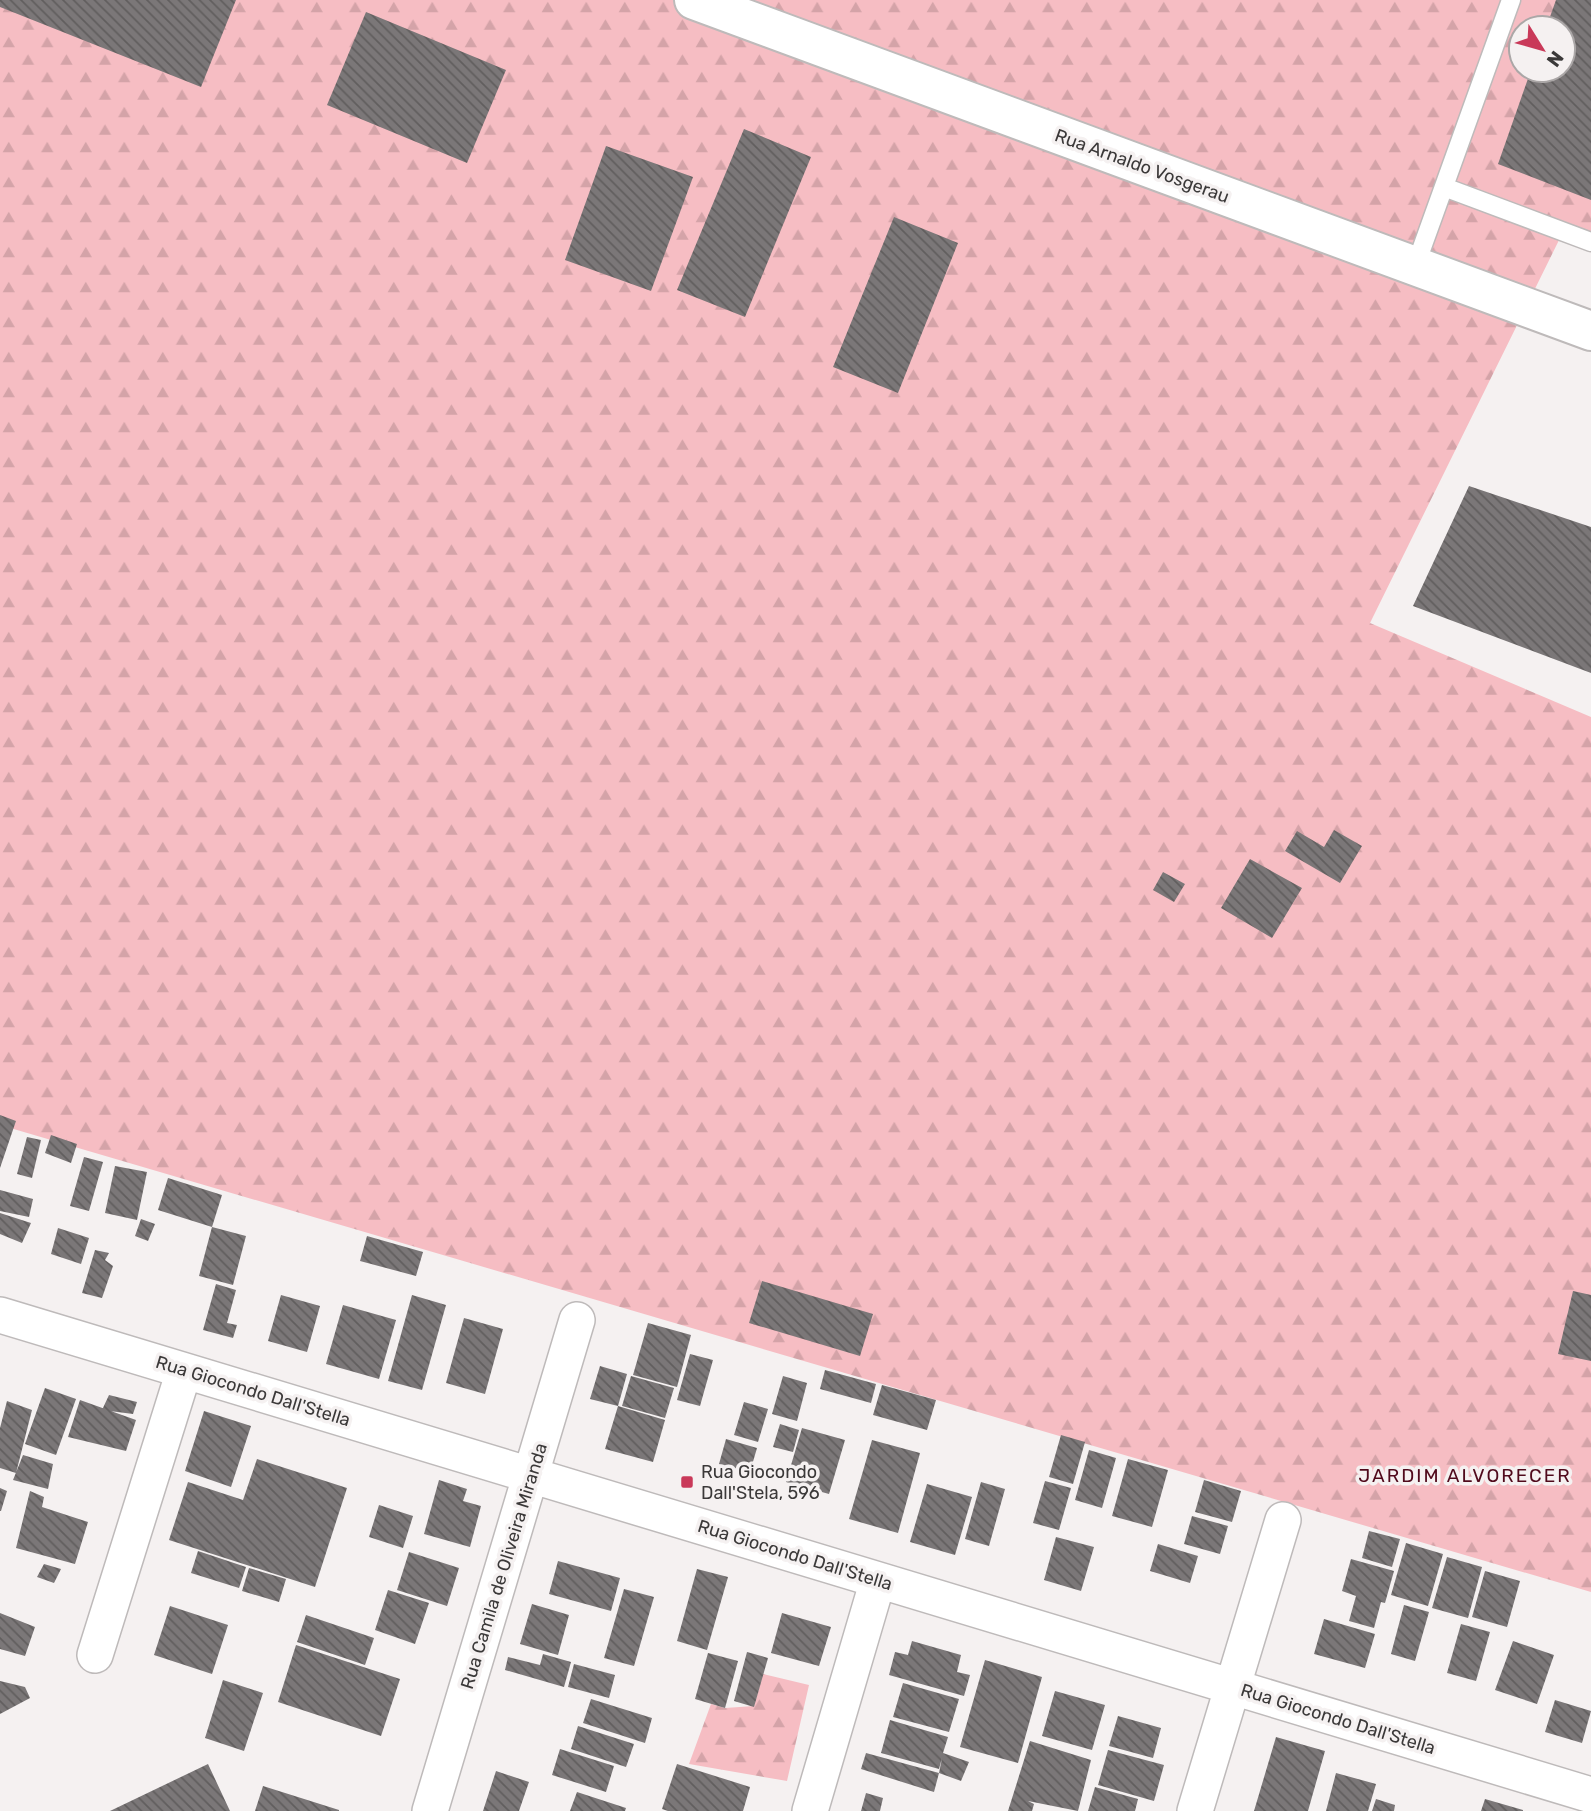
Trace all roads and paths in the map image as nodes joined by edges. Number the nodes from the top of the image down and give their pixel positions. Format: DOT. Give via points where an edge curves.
graph roads {
  1 [pos="694,0"];
  2 [pos="1511,0"];
  3 [pos="1444,187"];
  4 [pos="1591,242"];
  5 [pos="1415,267"];
  6 [pos="1591,331"];
  7 [pos="0,1315"];
  8 [pos="577,1320"];
  9 [pos="184,1371"];
  10 [pos="531,1475"];
  11 [pos="1283,1520"];
  12 [pos="878,1580"];
  13 [pos="95,1655"];
  14 [pos="1233,1687"];
  15 [pos="1584,1799"];
  16 [pos="430,1811"];
  17 [pos="810,1811"];
  18 [pos="1195,1811"];
  1 -- 5 [label="street, Rua Arnaldo Vosgerau"];
  2 -- 3 [label="lane"];
  3 -- 4 [label="lane"];
  3 -- 5 [label="lane"];
  5 -- 6 [label="street, Rua Arnaldo Vosgerau"];
  7 -- 9 [label="street, Rua Giocondo Dall'Stella"];
  8 -- 10 [label="street, Rua Camila de Oliveira Miranda"];
  9 -- 10 [label="street, Rua Giocondo Dall'Stella"];
  9 -- 13 [label="street"];
  10 -- 12 [label="street, Rua Giocondo Dall'Stella"];
  10 -- 16 [label="street, Rua Camila de Oliveira Miranda"];
  11 -- 14 [label="street"];
  12 -- 14 [label="street, Rua Giocondo Dall'Stella"];
  12 -- 17 [label="street"];
  14 -- 15 [label="street, Rua Giocondo Dall'Stella"];
  14 -- 18 [label="street"];
}
